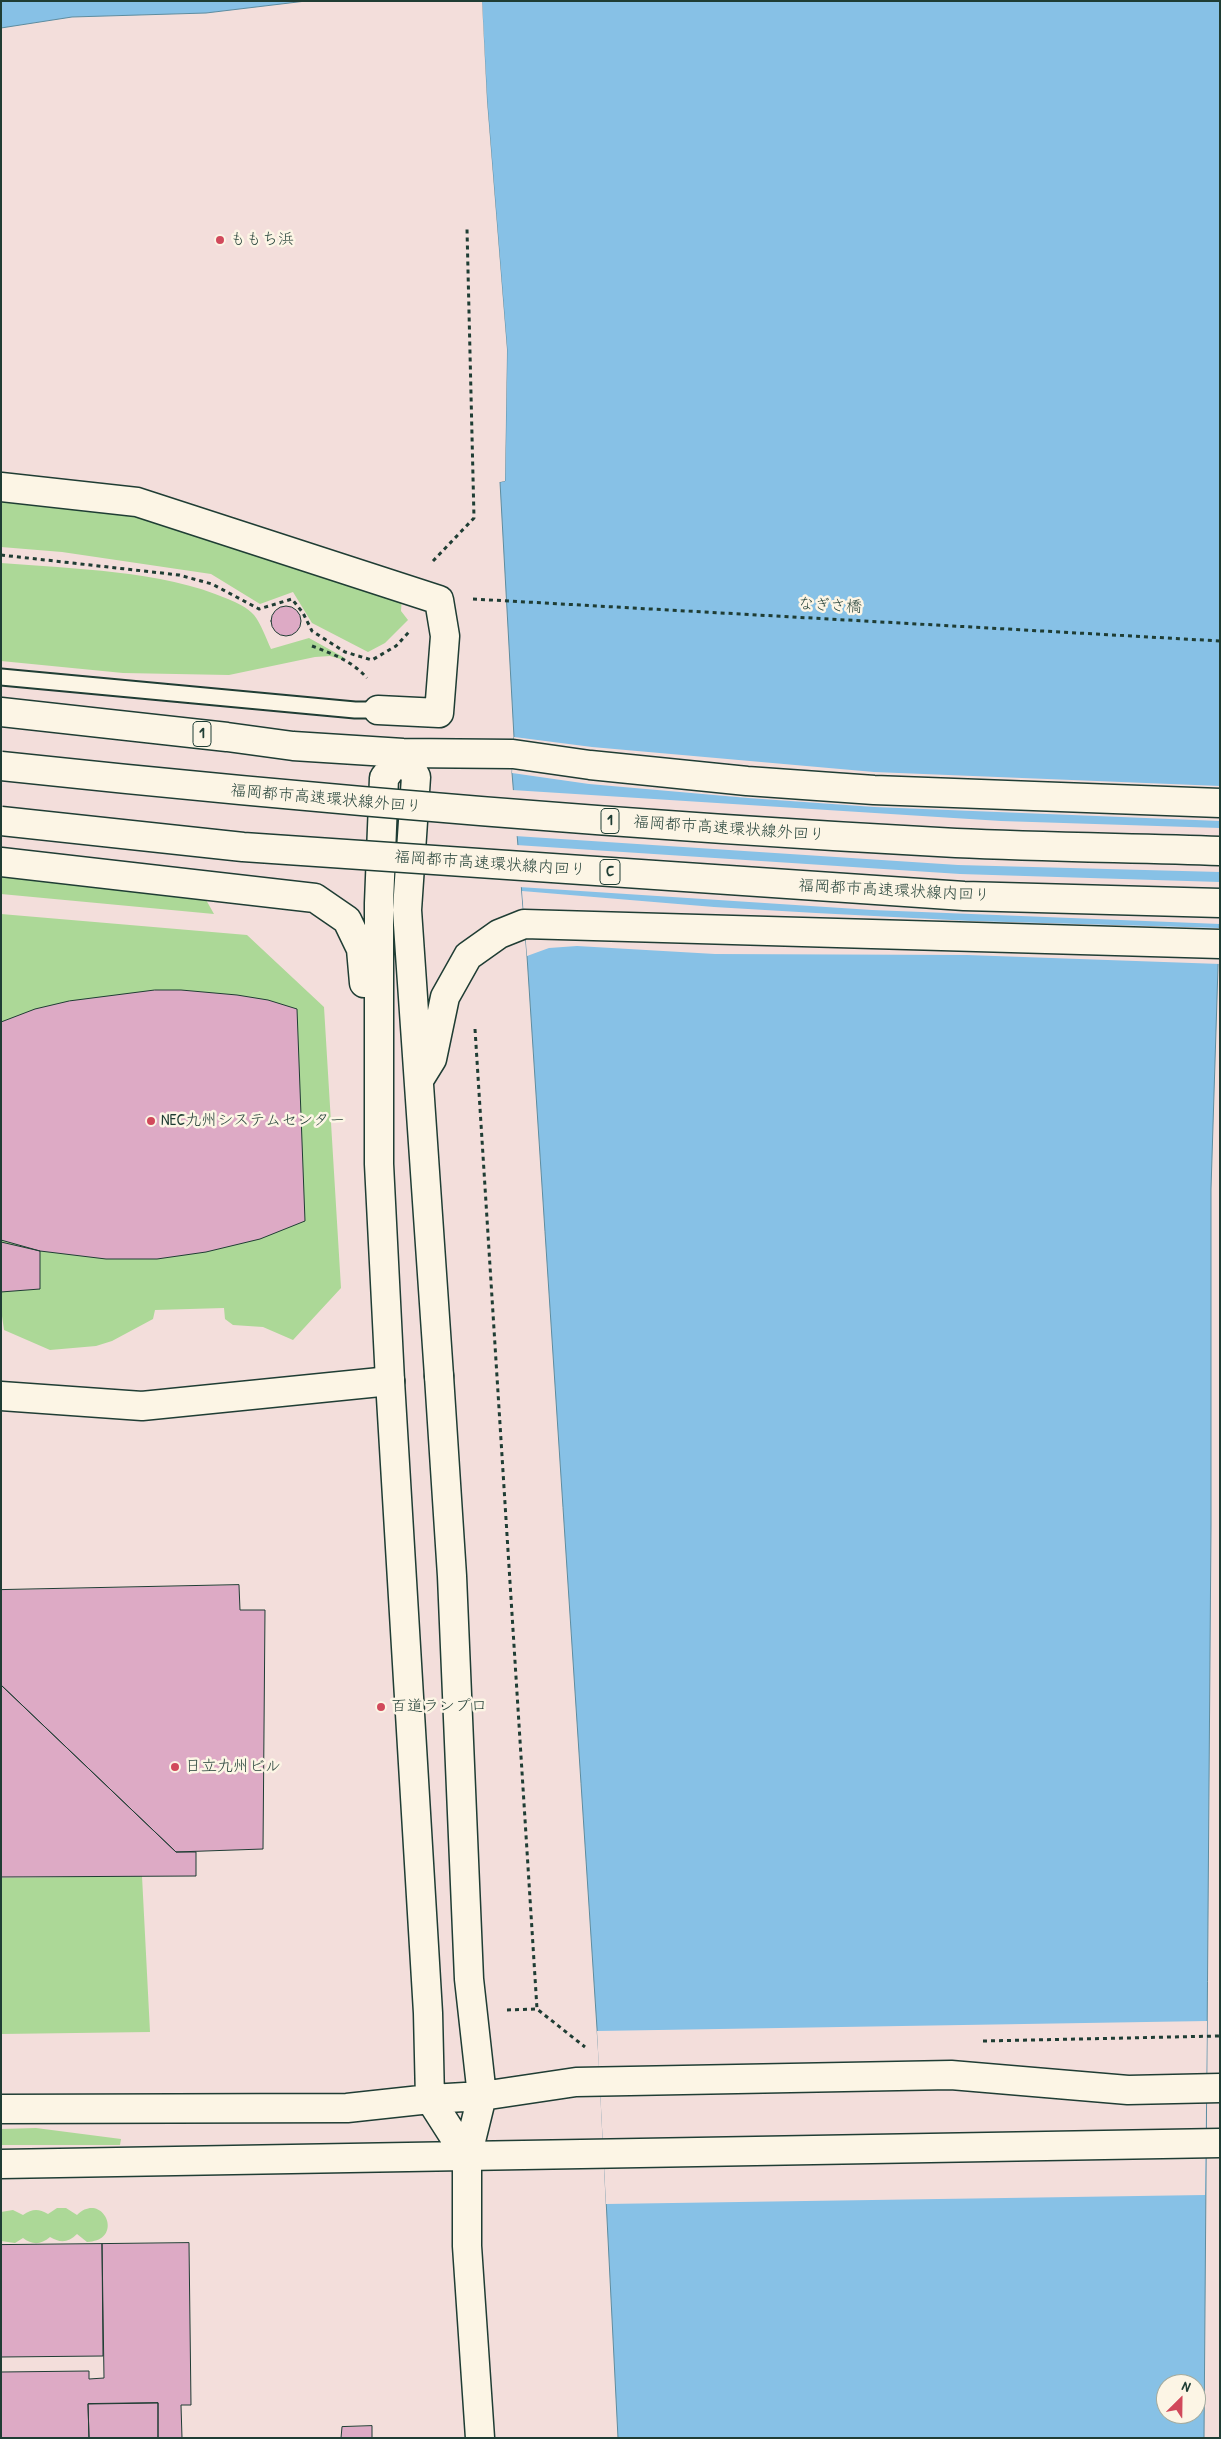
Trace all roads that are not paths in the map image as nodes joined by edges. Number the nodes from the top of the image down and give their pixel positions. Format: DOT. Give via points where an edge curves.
graph roads {
  1 [pos="1,486"];
  2 [pos="1,677"];
  3 [pos="378,710"];
  4 [pos="1,712"];
  5 [pos="403,753"];
  6 [pos="1,766"];
  7 [pos="1220,803"];
  8 [pos="1,820"];
  9 [pos="1220,851"];
  10 [pos="1,862"];
  11 [pos="1220,903"];
  12 [pos="1220,944"];
  13 [pos="419,1080"];
  14 [pos="379,1164"];
  15 [pos="390,1382"];
  16 [pos="1,1396"];
  17 [pos="1220,2088"];
  18 [pos="482,2096"];
  19 [pos="430,2099"];
  20 [pos="1,2109"];
  21 [pos="1220,2143"];
  22 [pos="466,2157"];
  23 [pos="1,2164"];
  24 [pos="480,2438"];
  1 -- 3 [label="main road" via="137,502 441,610 445,636 439,713"];
  2 -- 3 [label="lane"];
  4 -- 5 [label="main road, 1" via="293,746"];
  5 -- 7 [label="main road" via="513,754 600,766 874,790"];
  5 -- 13 [label="main road" via="416,778 407,910"];
  5 -- 14 [label="main road" via="384,778 378,903"];
  6 -- 9 [label="main road, 福岡都市高速環状線外回り / 1, bridge" via="244,792 516,815 958,843"];
  8 -- 11 [label="main road, 福岡都市高速環状線内回り / C, bridge" via="263,849 964,896"];
  10 -- 14 [label="main road" via="315,898 347,920 361,949 364,978 364,1132"];
  12 -- 13 [label="main road" via="524,924 499,934 468,956 445,998 432,1059"];
  13 -- 18 [label="main road" via="452,1586 469,1979"];
  14 -- 15 [label="main road"];
  15 -- 16 [label="main road" via="142,1406"];
  15 -- 19 [label="main road" via="428,2014"];
  17 -- 18 [label="main road" via="1128,2090 951,2075 576,2082"];
  18 -- 19 [label="main road"];
  18 -- 22 [label="main road"];
  19 -- 20 [label="main road" via="347,2108"];
  19 -- 22 [label="main road"];
  21 -- 22 [label="main road"];
  22 -- 23 [label="main road"];
  22 -- 24 [label="main road" via="467,2246"];
}
